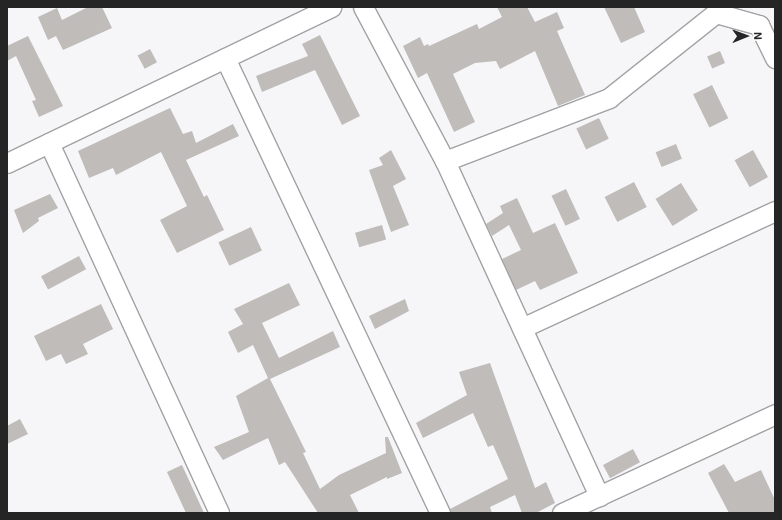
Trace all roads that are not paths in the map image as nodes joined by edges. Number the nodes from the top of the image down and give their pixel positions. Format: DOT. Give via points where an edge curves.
graph roads {
  1 [pos="331,7"];
  2 [pos="363,7"];
  3 [pos="717,10"];
  4 [pos="225,58"];
  5 [pos="775,58"];
  6 [pos="49,143"];
  7 [pos="445,161"];
  8 [pos="7,163"];
  9 [pos="775,211"];
  10 [pos="522,328"];
  11 [pos="775,414"];
  12 [pos="599,496"];
  13 [pos="220,513"];
  14 [pos="440,513"];
  15 [pos="562,513"];
  1 -- 4 [label="street"];
  2 -- 7 [label="street"];
  3 -- 5 [label="street" via="759,25"];
  3 -- 7 [label="street" via="609,98"];
  4 -- 6 [label="street"];
  4 -- 14 [label="street"];
  6 -- 8 [label="street"];
  6 -- 13 [label="street"];
  7 -- 10 [label="street"];
  9 -- 10 [label="street"];
  10 -- 12 [label="street"];
  11 -- 12 [label="street"];
  12 -- 15 [label="street"];
}
